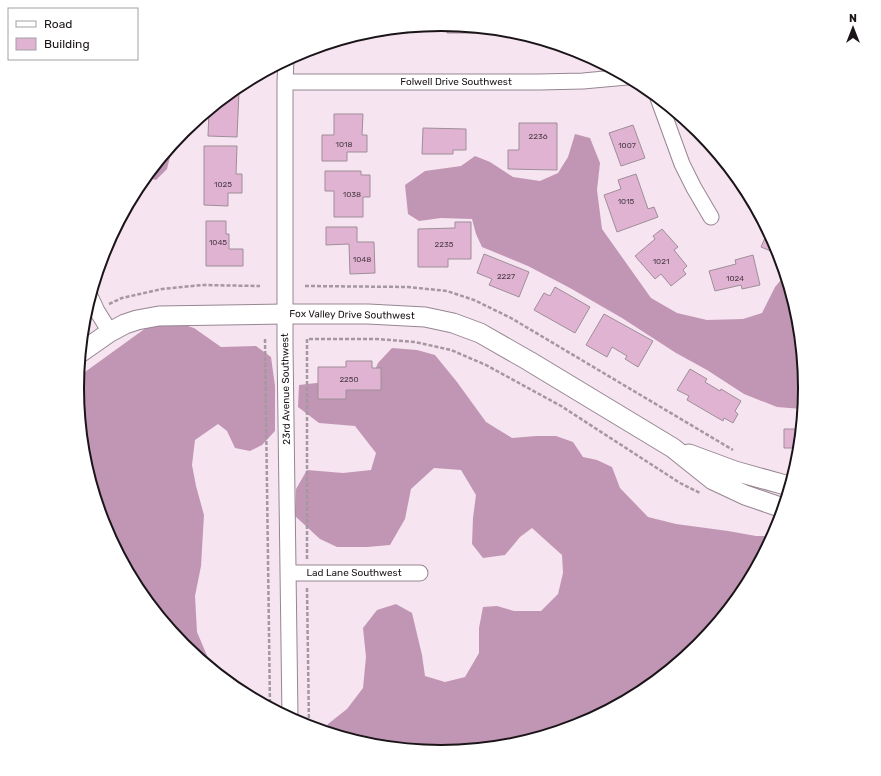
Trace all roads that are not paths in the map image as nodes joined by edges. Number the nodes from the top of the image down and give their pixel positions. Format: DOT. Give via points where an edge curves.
graph roads {
  1 [pos="286,67"];
  2 [pos="617,78"];
  3 [pos="285,82"];
  4 [pos="662,108"];
  5 [pos="711,217"];
  6 [pos="94,304"];
  7 [pos="285,314"];
  8 [pos="110,332"];
  9 [pos="86,349"];
  10 [pos="673,448"];
  11 [pos="784,485"];
  12 [pos="778,506"];
  13 [pos="288,573"];
  14 [pos="420,573"];
  15 [pos="290,711"];
  1 -- 3 [label="street, 23rd Avenue Southwest"];
  2 -- 3 [label="street, Folwell Drive Southwest" via="546,82"];
  3 -- 7 [label="street, 23rd Avenue Southwest"];
  4 -- 5 [label="street" via="687,176"];
  6 -- 8 [label="street"];
  7 -- 8 [label="street, Fox Valley Drive Southwest" via="159,316 137,320"];
  7 -- 10 [label="street, Fox Valley Drive Southwest" via="397,315 453,323 480,333 530,361"];
  7 -- 13 [label="street, 23rd Avenue Southwest"];
  8 -- 9 [label="street, Fox Valley Drive Southwest"];
  10 -- 11 [label="street, Fox Valley Drive Southwest" via="735,471"];
  10 -- 12 [label="street, Fox Valley Drive Southwest" via="713,480"];
  13 -- 14 [label="street, Lad Lane Southwest"];
  13 -- 15 [label="street, 23rd Avenue Southwest"];
}
